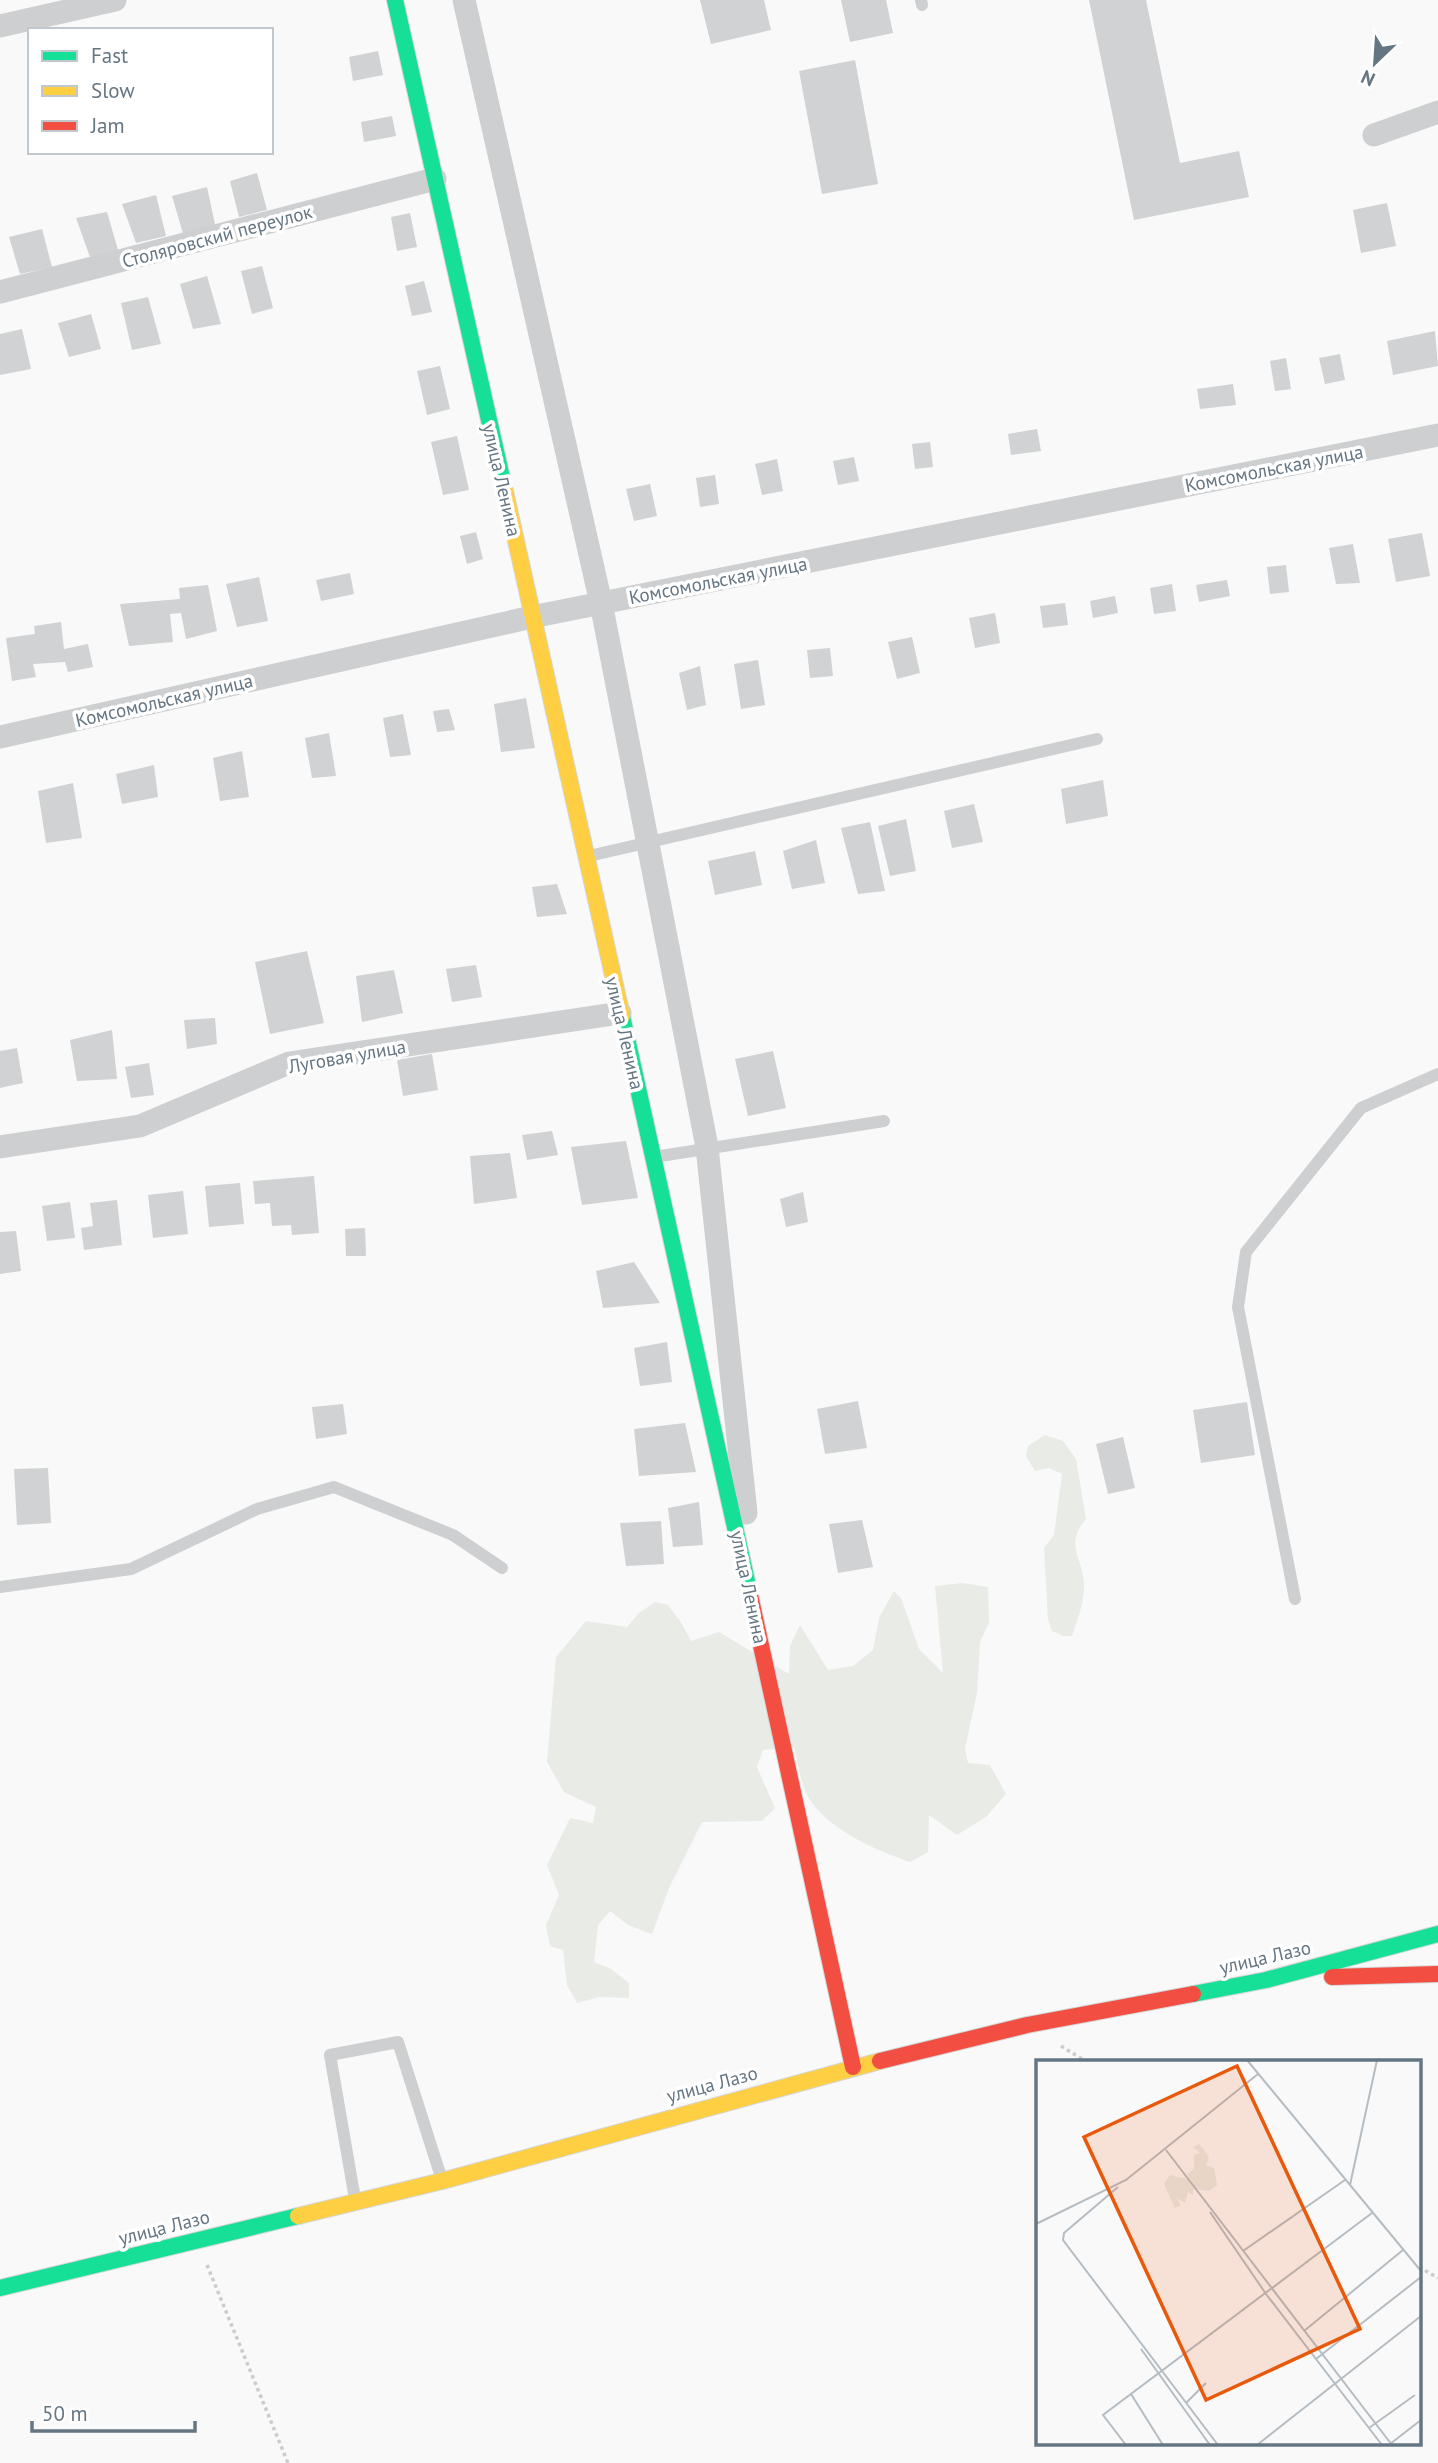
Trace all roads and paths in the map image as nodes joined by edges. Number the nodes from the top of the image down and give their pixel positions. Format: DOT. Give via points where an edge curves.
graph roads {
  1 [pos="115,0"];
  2 [pos="395,0"];
  3 [pos="464,0"];
  4 [pos="0,26"];
  5 [pos="1438,112"];
  6 [pos="1374,135"];
  7 [pos="435,179"];
  8 [pos="0,292"];
  9 [pos="1438,435"];
  10 [pos="601,603"];
  11 [pos="532,617"];
  12 [pos="0,737"];
  13 [pos="1097,739"];
  14 [pos="647,843"];
  15 [pos="585,857"];
  16 [pos="620,1013"];
  17 [pos="1438,1074"];
  18 [pos="884,1121"];
  19 [pos="0,1147"];
  20 [pos="707,1147"];
  21 [pos="654,1157"];
  22 [pos="502,1568"];
  23 [pos="0,1587"];
  24 [pos="1295,1598"];
  25 [pos="758,1628"];
  26 [pos="1438,1934"];
  27 [pos="1438,1974"];
  28 [pos="1266,1980"];
  29 [pos="853,2067"];
  30 [pos="442,2180"];
  31 [pos="355,2202"];
  32 [pos="197,2240"];
  33 [pos="1420,2268"];
  34 [pos="1438,2278"];
  35 [pos="0,2288"];
  36 [pos="288,2463"];
  1 -- 4 [label="street"];
  2 -- 7 [label="street, улица Ленина"];
  3 -- 10 [label="street"];
  5 -- 6 [label="street"];
  7 -- 8 [label="street, Столяровский переулок"];
  7 -- 11 [label="street, улица Ленина"];
  9 -- 10 [label="street, Комсомольская улица"];
  10 -- 11 [label="street, Комсомольская улица"];
  10 -- 14 [label="street"];
  11 -- 12 [label="street, Комсомольская улица"];
  11 -- 15 [label="street, улица Ленина"];
  13 -- 14 [label="lane"];
  14 -- 15 [label="lane"];
  14 -- 20 [label="street"];
  15 -- 16 [label="street, улица Ленина"];
  16 -- 19 [label="street, Луговая улица" via="289,1063 140,1126"];
  16 -- 21 [label="street, улица Ленина"];
  17 -- 24 [label="lane" via="1361,1108 1246,1252 1238,1307"];
  18 -- 20 [label="lane"];
  20 -- 21 [label="lane"];
  20 -- 25 [label="street"];
  21 -- 25 [label="street, улица Ленина"];
  22 -- 23 [label="lane" via="453,1535 334,1487 257,1509 131,1569"];
  25 -- 29 [label="street, улица Ленина"];
  26 -- 28 [label="street, улица Лазо"];
  27 -- 28 [label="street"];
  28 -- 29 [label="street, улица Лазо" via="1027,2025"];
  29 -- 30 [label="street, улица Лазо"];
  30 -- 31 [label="street, улица Лазо"];
  30 -- 31 [label="lane" via="398,2042 330,2055"];
  31 -- 32 [label="street, улица Лазо"];
  32 -- 35 [label="street, улица Лазо"];
  32 -- 36 [label="path"];
  33 -- 34 [label="path"];
}
